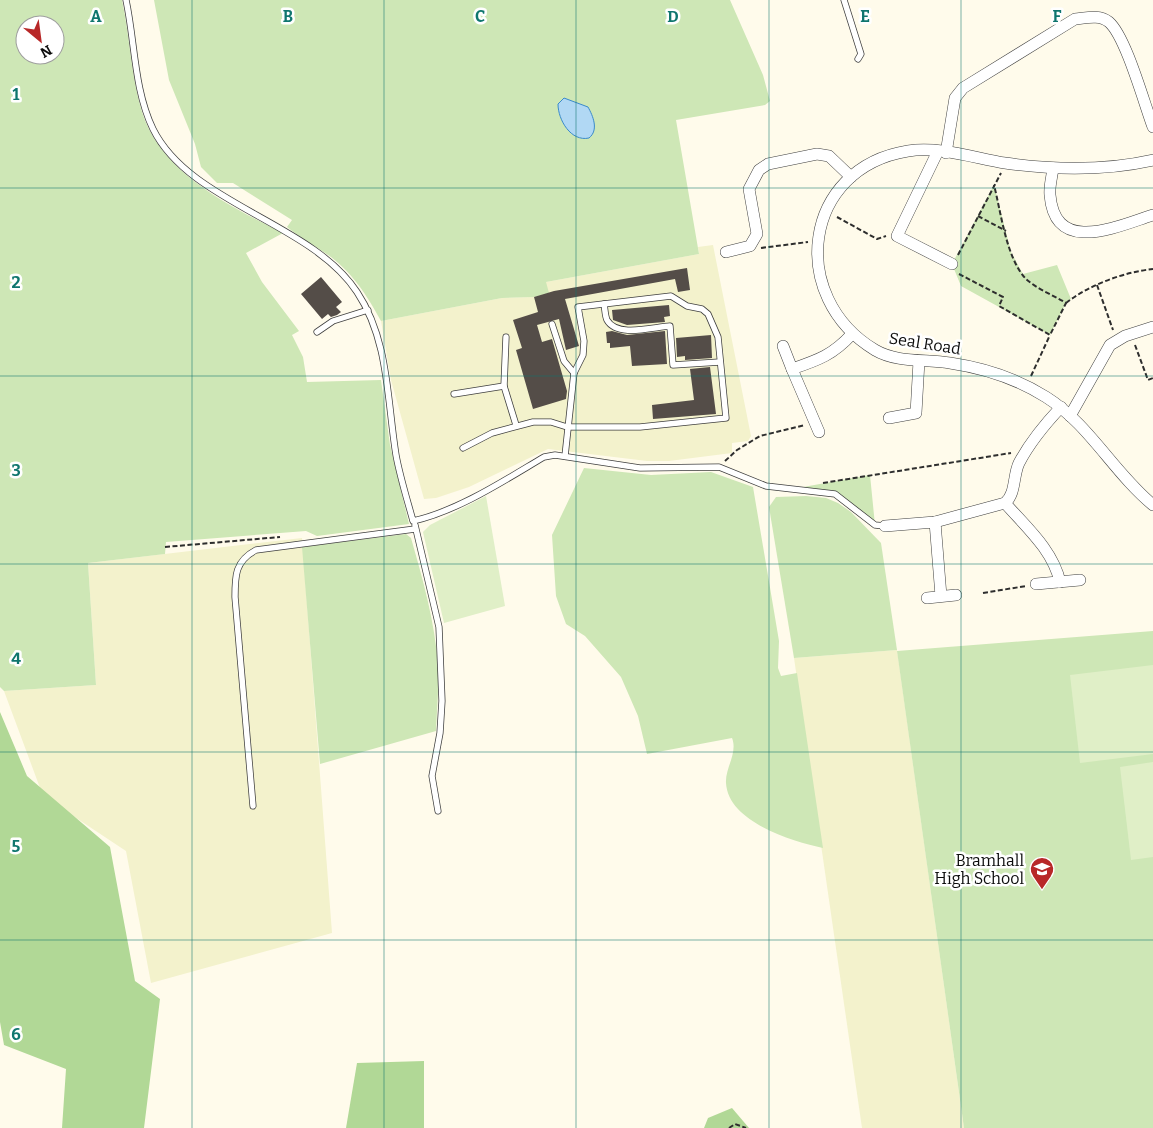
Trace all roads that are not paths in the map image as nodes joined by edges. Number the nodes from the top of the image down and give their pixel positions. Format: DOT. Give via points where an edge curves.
graph roads {
  1 [pos="126,0"];
  2 [pos="844,0"];
  3 [pos="858,59"];
  4 [pos="1153,126"];
  5 [pos="942,152"];
  6 [pos="1153,160"];
  7 [pos="1053,168"];
  8 [pos="851,178"];
  9 [pos="1153,215"];
  10 [pos="726,252"];
  11 [pos="952,264"];
  12 [pos="604,304"];
  13 [pos="368,310"];
  14 [pos="552,324"];
  15 [pos="1153,327"];
  16 [pos="317,332"];
  17 [pos="852,334"];
  18 [pos="506,337"];
  19 [pos="783,346"];
  20 [pos="919,361"];
  21 [pos="720,362"];
  22 [pos="792,369"];
  23 [pos="574,373"];
  24 [pos="504,386"];
  25 [pos="454,394"];
  26 [pos="1061,407"];
  27 [pos="1070,416"];
  28 [pos="889,418"];
  29 [pos="516,425"];
  30 [pos="567,427"];
  31 [pos="817,427"];
  32 [pos="463,448"];
  33 [pos="565,456"];
  34 [pos="1005,503"];
  35 [pos="1153,505"];
  36 [pos="414,521"];
  37 [pos="935,522"];
  38 [pos="885,526"];
  39 [pos="415,529"];
  40 [pos="1080,580"];
  41 [pos="1060,582"];
  42 [pos="1036,584"];
  43 [pos="956,595"];
  44 [pos="941,596"];
  45 [pos="927,598"];
  46 [pos="253,806"];
  47 [pos="438,812"];
  1 -- 13 [label="lane" via="142,98 163,146 196,178 327,259 352,284"];
  2 -- 3 [label="lane" via="861,54"];
  4 -- 5 [label="street" via="1118,36 1109,22 1095,16 1075,20 963,88 956,98"];
  5 -- 7 [label="street, Seal Road"];
  5 -- 8 [label="street, Seal Road" via="910,150 886,156"];
  5 -- 11 [label="street" via="898,236"];
  6 -- 7 [label="street, Seal Road" via="1094,168"];
  7 -- 9 [label="street" via="1050,195 1054,213 1072,231 1089,234"];
  8 -- 10 [label="street" via="829,156 817,154 768,164 760,170 749,189 757,234 750,246"];
  8 -- 17 [label="street, Seal Road" via="826,211 816,256 821,283 833,309"];
  12 -- 21 [label="lane" via="672,296 687,306 702,309 714,325"];
  12 -- 21 [label="lane" via="606,319 612,326 623,330 670,326 673,365"];
  12 -- 23 [label="lane" via="578,308 584,341 583,355"];
  13 -- 16 [label="lane" via="333,321"];
  13 -- 36 [label="lane" via="380,342 396,456"];
  14 -- 23 [label="lane" via="564,361"];
  15 -- 27 [label="street" via="1110,345"];
  17 -- 20 [label="street, Seal Road" via="878,352"];
  17 -- 22 [label="street" via="838,349"];
  18 -- 24 [label="lane"];
  19 -- 22 [label="street"];
  20 -- 26 [label="street, Seal Road" via="976,367 1006,376"];
  20 -- 28 [label="street" via="916,413"];
  21 -- 30 [label="lane" via="726,418 640,427"];
  22 -- 31 [label="street"];
  23 -- 30 [label="lane"];
  24 -- 25 [label="lane"];
  24 -- 29 [label="lane"];
  26 -- 27 [label="street, Seal Road"];
  26 -- 34 [label="street" via="1026,450"];
  27 -- 35 [label="street, Seal Road"];
  29 -- 30 [label="lane" via="551,422"];
  29 -- 32 [label="lane"];
  30 -- 33 [label="lane"];
  33 -- 36 [label="lane" via="544,457 471,497"];
  33 -- 38 [label="lane" via="640,468 719,467 766,486 835,494 875,525"];
  34 -- 37 [label="street"];
  34 -- 41 [label="street" via="1053,561"];
  36 -- 39 [label="lane"];
  37 -- 38 [label="street"];
  37 -- 44 [label="street"];
  39 -- 46 [label="lane" via="256,550 242,559 237,567 235,598"];
  39 -- 47 [label="lane" via="441,645 440,733 432,776"];
  40 -- 41 [label="street"];
  41 -- 42 [label="street"];
  43 -- 44 [label="street"];
  44 -- 45 [label="street"];
}
